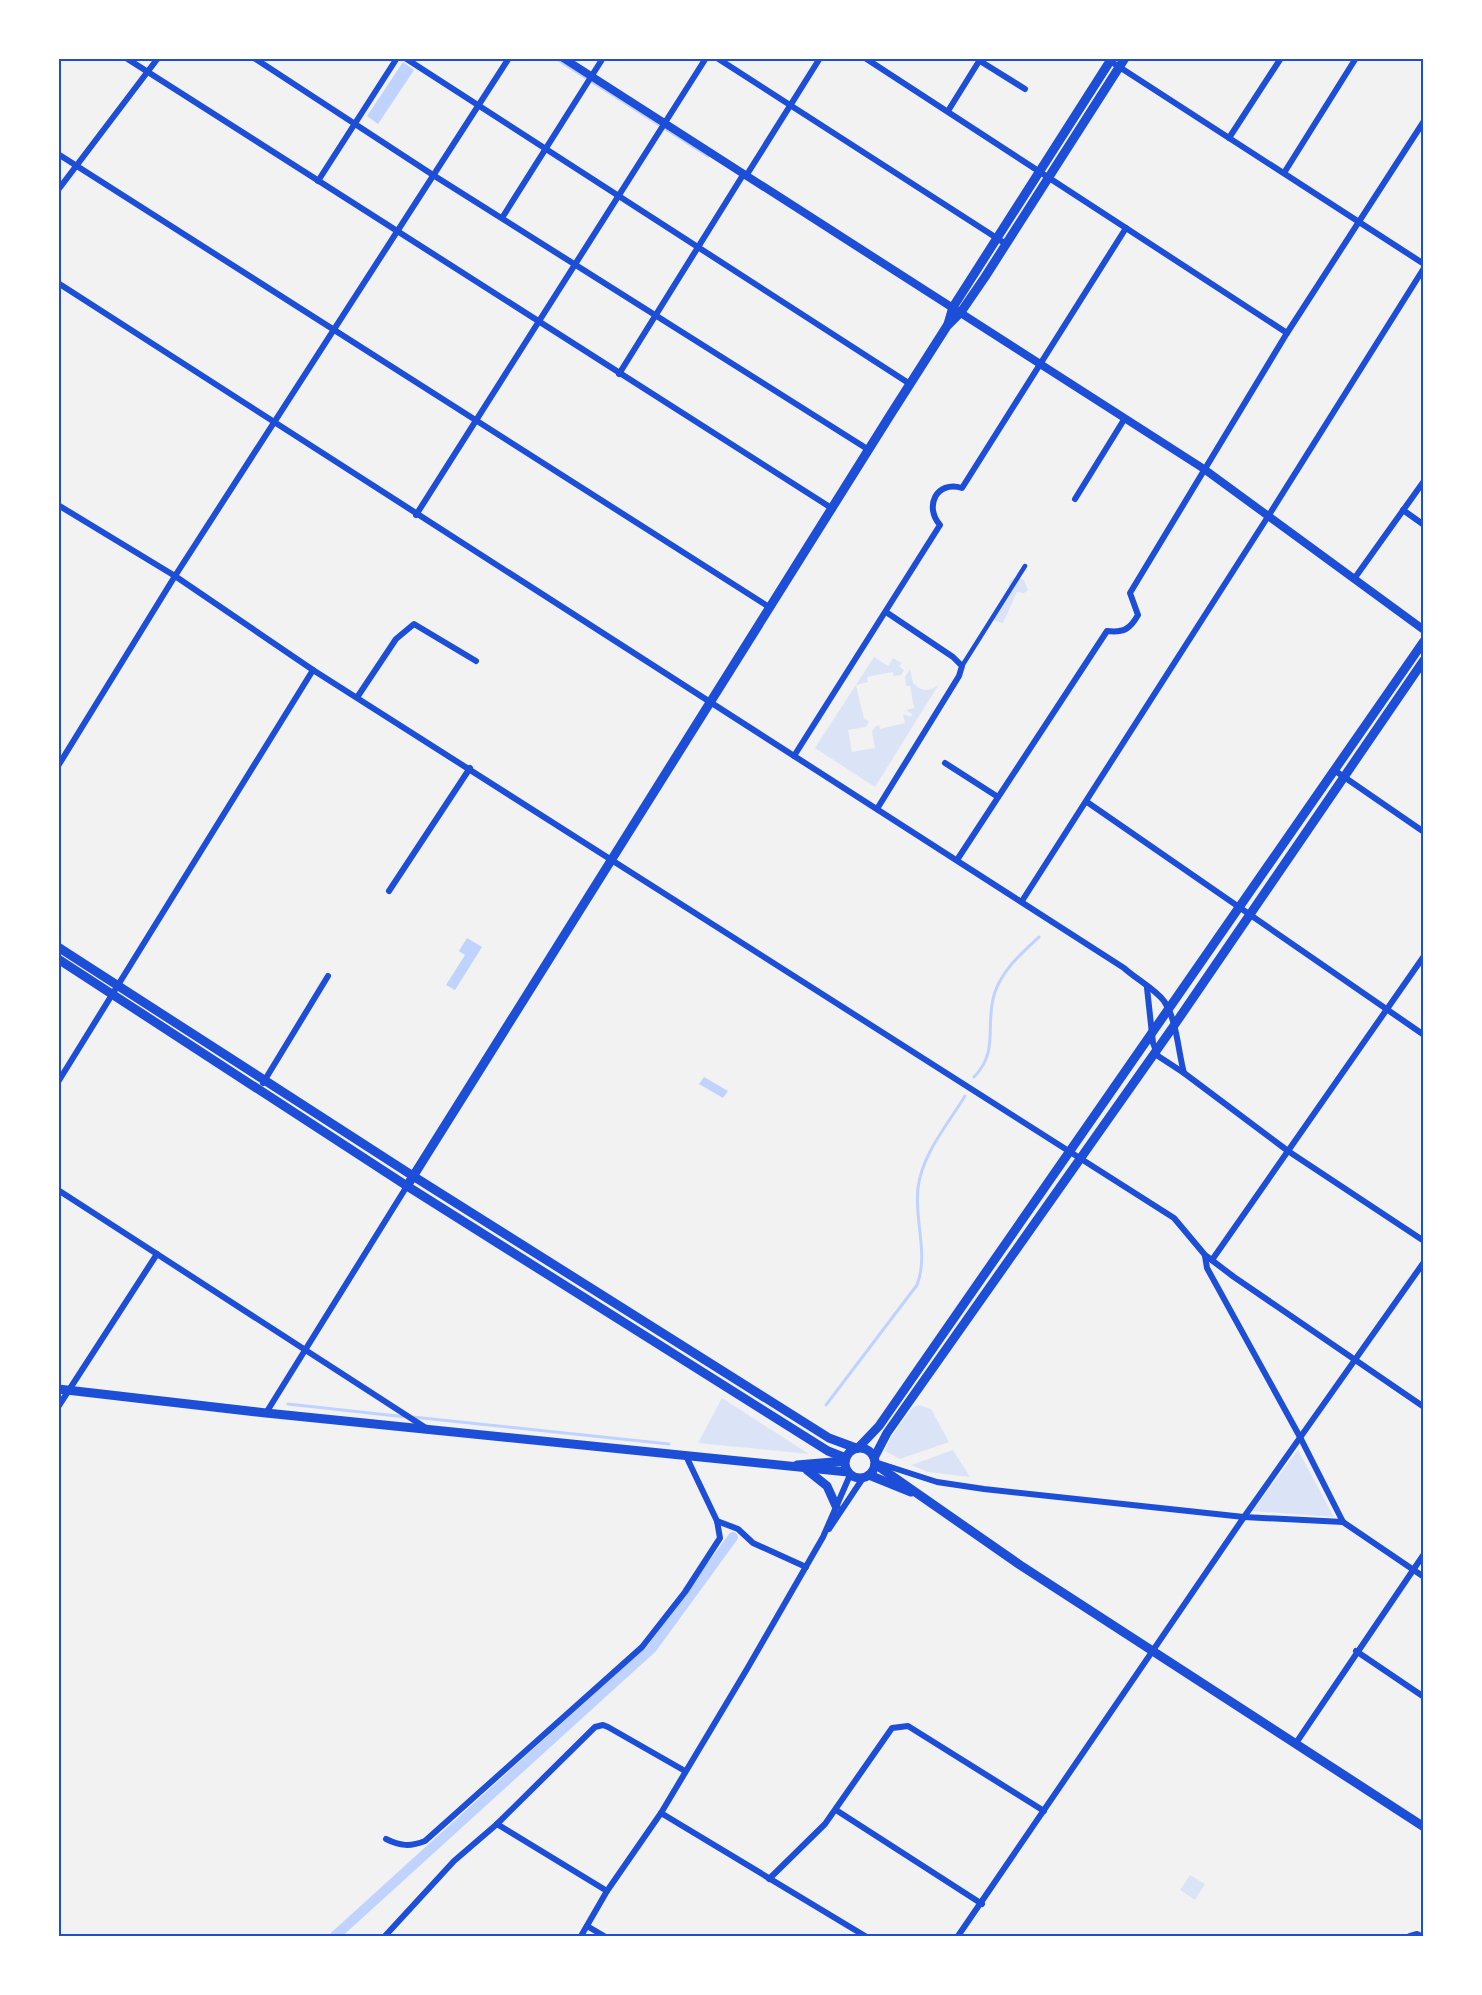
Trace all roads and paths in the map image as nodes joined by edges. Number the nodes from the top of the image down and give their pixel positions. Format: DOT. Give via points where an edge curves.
graph roads {
  1 [pos="126,58"];
  2 [pos="158,58"];
  3 [pos="254,58"];
  4 [pos="397,58"];
  5 [pos="405,58"];
  6 [pos="509,58"];
  7 [pos="563,58"];
  8 [pos="603,58"];
  9 [pos="706,58"];
  10 [pos="717,58"];
  11 [pos="820,58"];
  12 [pos="865,58"];
  13 [pos="1281,58"];
  14 [pos="1356,58"];
  15 [pos="1110,59"];
  16 [pos="980,60"];
  17 [pos="1123,63"];
  18 [pos="148,73"];
  19 [pos="592,77"];
  20 [pos="1025,88"];
  21 [pos="478,104"];
  22 [pos="791,105"];
  23 [pos="948,111"];
  24 [pos="1424,121"];
  25 [pos="663,123"];
  26 [pos="356,124"];
  27 [pos="1229,138"];
  28 [pos="546,149"];
  29 [pos="58,154"];
  30 [pos="75,165"];
  31 [pos="1040,171"];
  32 [pos="1284,173"];
  33 [pos="433,175"];
  34 [pos="745,176"];
  35 [pos="1049,177"];
  36 [pos="318,181"];
  37 [pos="58,190"];
  38 [pos="618,196"];
  39 [pos="502,218"];
  40 [pos="1360,221"];
  41 [pos="1126,228"];
  42 [pos="399,232"];
  43 [pos="997,238"];
  44 [pos="1006,244"];
  45 [pos="698,246"];
  46 [pos="575,263"];
  47 [pos="1424,266"];
  48 [pos="58,283"];
  49 [pos="957,310"];
  50 [pos="654,314"];
  51 [pos="538,322"];
  52 [pos="335,331"];
  53 [pos="1287,333"];
  54 [pos="1041,363"];
  55 [pos="619,374"];
  56 [pos="910,384"];
  57 [pos="1125,418"];
  58 [pos="476,419"];
  59 [pos="275,424"];
  60 [pos="869,450"];
  61 [pos="1204,469"];
  62 [pos="1424,481"];
  63 [pos="1075,499"];
  64 [pos="58,505"];
  65 [pos="833,508"];
  66 [pos="1403,510"];
  67 [pos="416,515"];
  68 [pos="1269,515"];
  69 [pos="1424,525"];
  70 [pos="1024,566"];
  71 [pos="175,576"];
  72 [pos="1354,579"];
  73 [pos="769,607"];
  74 [pos="886,612"];
  75 [pos="1424,630"];
  76 [pos="1424,641"];
  77 [pos="1424,660"];
  78 [pos="476,661"];
  79 [pos="962,666"];
  80 [pos="314,670"];
  81 [pos="358,696"];
  82 [pos="709,702"];
  83 [pos="794,756"];
  84 [pos="945,763"];
  85 [pos="58,766"];
  86 [pos="470,768"];
  87 [pos="1334,770"];
  88 [pos="1344,777"];
  89 [pos="998,797"];
  90 [pos="1087,802"];
  91 [pos="877,809"];
  92 [pos="1424,832"];
  93 [pos="611,858"];
  94 [pos="957,860"];
  95 [pos="389,891"];
  96 [pos="1022,901"];
  97 [pos="1241,907"];
  98 [pos="1250,914"];
  99 [pos="58,947"];
  100 [pos="1424,956"];
  101 [pos="58,959"];
  102 [pos="328,976"];
  103 [pos="1146,988"];
  104 [pos="116,990"];
  105 [pos="1168,1009"];
  106 [pos="1386,1009"];
  107 [pos="1173,1027"];
  108 [pos="192,1033"];
  109 [pos="1152,1034"];
  110 [pos="1424,1035"];
  111 [pos="187,1042"];
  112 [pos="1155,1053"];
  113 [pos="1184,1072"];
  114 [pos="58,1082"];
  115 [pos="261,1084"];
  116 [pos="1070,1149"];
  117 [pos="1288,1151"];
  118 [pos="1082,1158"];
  119 [pos="413,1176"];
  120 [pos="407,1186"];
  121 [pos="58,1190"];
  122 [pos="1021,1222"];
  123 [pos="1030,1229"];
  124 [pos="1424,1241"];
  125 [pos="157,1254"];
  126 [pos="1205,1255"];
  127 [pos="1212,1260"];
  128 [pos="547,1261"];
  129 [pos="1424,1262"];
  130 [pos="540,1270"];
  131 [pos="625,1312"];
  132 [pos="619,1321"];
  133 [pos="304,1349"];
  134 [pos="1356,1360"];
  135 [pos="58,1389"];
  136 [pos="69,1390"];
  137 [pos="58,1407"];
  138 [pos="1424,1407"];
  139 [pos="266,1413"];
  140 [pos="428,1430"];
  141 [pos="1300,1437"];
  142 [pos="857,1448"];
  143 [pos="686,1456"];
  144 [pos="845,1460"];
  145 [pos="875,1461"];
  146 [pos="794,1465"];
  147 [pos="805,1469"];
  148 [pos="849,1473"];
  149 [pos="866,1476"];
  150 [pos="933,1502"];
  151 [pos="836,1506"];
  152 [pos="1244,1516"];
  153 [pos="717,1521"];
  154 [pos="1343,1522"];
  155 [pos="823,1537"];
  156 [pos="1424,1554"];
  157 [pos="806,1566"];
  158 [pos="1413,1570"];
  159 [pos="1424,1577"];
  160 [pos="1154,1651"];
  161 [pos="1356,1651"];
  162 [pos="1424,1697"];
  163 [pos="1296,1743"];
  164 [pos="685,1771"];
  165 [pos="836,1810"];
  166 [pos="1044,1811"];
  167 [pos="661,1813"];
  168 [pos="496,1824"];
  169 [pos="1424,1827"];
  170 [pos="386,1839"];
  171 [pos="769,1879"];
  172 [pos="607,1891"];
  173 [pos="982,1904"];
  174 [pos="587,1926"];
  175 [pos="385,1936"];
  176 [pos="581,1936"];
  177 [pos="604,1936"];
  178 [pos="865,1936"];
  179 [pos="958,1936"];
  180 [pos="1410,1936"];
  181 [pos="1421,1936"];
  1 -- 18 [label="street"];
  2 -- 18 [label="street"];
  3 -- 26 [label="street"];
  4 -- 26 [label="street"];
  5 -- 21 [label="street"];
  6 -- 21 [label="street"];
  7 -- 19 [label="main road"];
  8 -- 19 [label="street"];
  9 -- 25 [label="street"];
  10 -- 22 [label="street"];
  11 -- 22 [label="street"];
  12 -- 23 [label="street"];
  13 -- 27 [label="street"];
  14 -- 32 [label="street"];
  15 -- 17 [label="street"];
  15 -- 31 [label="main road"];
  16 -- 20 [label="street"];
  16 -- 23 [label="street"];
  17 -- 27 [label="street"];
  17 -- 35 [label="main road"];
  18 -- 30 [label="street"];
  18 -- 36 [label="street"];
  19 -- 25 [label="main road"];
  19 -- 28 [label="street"];
  21 -- 28 [label="street"];
  21 -- 33 [label="street"];
  22 -- 34 [label="street"];
  22 -- 43 [label="street"];
  23 -- 31 [label="street"];
  24 -- 40 [label="street"];
  25 -- 34 [label="main road"];
  25 -- 38 [label="street"];
  26 -- 33 [label="street"];
  26 -- 36 [label="street"];
  27 -- 32 [label="street"];
  28 -- 38 [label="street"];
  28 -- 39 [label="street"];
  29 -- 30 [label="street"];
  30 -- 37 [label="street"];
  30 -- 52 [label="street"];
  31 -- 35 [label="street"];
  31 -- 43 [label="main road"];
  32 -- 40 [label="street"];
  33 -- 39 [label="street"];
  33 -- 42 [label="street"];
  34 -- 45 [label="street"];
  34 -- 49 [label="main road"];
  35 -- 41 [label="street"];
  35 -- 44 [label="main road"];
  36 -- 42 [label="street"];
  38 -- 45 [label="street"];
  38 -- 46 [label="street"];
  39 -- 46 [label="street"];
  40 -- 47 [label="street"];
  40 -- 53 [label="street"];
  41 -- 53 [label="street"];
  41 -- 54 [label="street"];
  42 -- 51 [label="street"];
  42 -- 52 [label="street"];
  43 -- 44 [label="street"];
  43 -- 49 [label="main road"];
  44 -- 49 [label="main road"];
  45 -- 50 [label="street"];
  45 -- 56 [label="street"];
  46 -- 50 [label="street"];
  46 -- 51 [label="street"];
  47 -- 68 [label="street"];
  48 -- 59 [label="street"];
  49 -- 54 [label="main road"];
  49 -- 56 [label="main road"];
  50 -- 55 [label="street"];
  50 -- 60 [label="street"];
  51 -- 55 [label="street"];
  51 -- 58 [label="street"];
  52 -- 58 [label="street"];
  52 -- 59 [label="street"];
  53 -- 61 [label="street"];
  54 -- 57 [label="main road"];
  54 -- 74 [label="street" via="962,488 948,486 933,499 932,513 940,525"];
  55 -- 65 [label="street"];
  56 -- 60 [label="main road"];
  57 -- 61 [label="main road"];
  57 -- 63 [label="street"];
  58 -- 67 [label="street"];
  58 -- 73 [label="street"];
  59 -- 67 [label="street"];
  59 -- 71 [label="street"];
  60 -- 65 [label="main road"];
  61 -- 68 [label="main road"];
  61 -- 89 [label="street" via="1130,592 1138,615 1131,626 1120,632 1107,631"];
  62 -- 66 [label="street"];
  64 -- 71 [label="street"];
  65 -- 73 [label="main road"];
  66 -- 69 [label="street"];
  66 -- 72 [label="street"];
  67 -- 82 [label="street"];
  68 -- 72 [label="main road"];
  68 -- 90 [label="street"];
  70 -- 79 [label="street"];
  71 -- 80 [label="street"];
  71 -- 85 [label="street"];
  72 -- 75 [label="main road"];
  73 -- 82 [label="main road"];
  74 -- 79 [label="street"];
  74 -- 83 [label="street"];
  76 -- 87 [label="main road"];
  77 -- 88 [label="main road"];
  78 -- 81 [label="street" via="414,624 396,639"];
  79 -- 91 [label="street"];
  80 -- 81 [label="street"];
  80 -- 104 [label="street"];
  81 -- 86 [label="street"];
  82 -- 83 [label="street"];
  82 -- 93 [label="main road"];
  83 -- 91 [label="street"];
  84 -- 89 [label="street"];
  86 -- 93 [label="street"];
  86 -- 95 [label="street"];
  87 -- 88 [label="street"];
  87 -- 97 [label="main road"];
  88 -- 92 [label="street"];
  88 -- 98 [label="main road"];
  89 -- 94 [label="street"];
  90 -- 96 [label="street"];
  90 -- 97 [label="street"];
  91 -- 94 [label="street"];
  93 -- 116 [label="street"];
  93 -- 119 [label="main road"];
  94 -- 96 [label="street"];
  96 -- 103 [label="street" via="1124,968"];
  97 -- 98 [label="street"];
  97 -- 105 [label="main road"];
  98 -- 106 [label="street"];
  98 -- 107 [label="main road"];
  99 -- 104 [label="main road"];
  100 -- 106 [label="street"];
  101 -- 104 [label="main road"];
  102 -- 115 [label="street"];
  103 -- 105 [label="street" via="1156,992"];
  103 -- 109 [label="street"];
  104 -- 108 [label="main road"];
  104 -- 111 [label="main road"];
  104 -- 114 [label="street"];
  105 -- 107 [label="street"];
  105 -- 109 [label="main road"];
  106 -- 110 [label="street"];
  106 -- 117 [label="street"];
  107 -- 112 [label="main road"];
  107 -- 113 [label="street"];
  108 -- 111 [label="main road"];
  108 -- 115 [label="main road"];
  109 -- 112 [label="street"];
  109 -- 116 [label="main road"];
  111 -- 115 [label="main road"];
  112 -- 113 [label="street"];
  112 -- 118 [label="main road"];
  113 -- 117 [label="street"];
  115 -- 119 [label="main road"];
  115 -- 120 [label="main road"];
  116 -- 118 [label="street"];
  116 -- 122 [label="main road"];
  117 -- 124 [label="street"];
  117 -- 127 [label="street"];
  118 -- 123 [label="main road"];
  118 -- 126 [label="street" via="1174,1218"];
  119 -- 120 [label="main road"];
  119 -- 128 [label="main road"];
  120 -- 130 [label="main road"];
  120 -- 133 [label="street"];
  121 -- 125 [label="street"];
  122 -- 123 [label="main road"];
  122 -- 142 [label="main road" via="879,1426"];
  123 -- 145 [label="main road" via="886,1433"];
  125 -- 133 [label="street"];
  125 -- 136 [label="street"];
  126 -- 127 [label="street"];
  126 -- 141 [label="street" via="1207,1268"];
  127 -- 134 [label="street"];
  128 -- 130 [label="main road"];
  128 -- 131 [label="main road"];
  129 -- 134 [label="street"];
  130 -- 132 [label="main road"];
  131 -- 132 [label="main road"];
  131 -- 142 [label="main road" via="829,1438"];
  132 -- 144 [label="main road"];
  133 -- 139 [label="street"];
  133 -- 140 [label="street"];
  134 -- 138 [label="street"];
  134 -- 141 [label="street"];
  135 -- 136 [label="main road"];
  136 -- 137 [label="street"];
  136 -- 139 [label="main road"];
  139 -- 140 [label="main road"];
  140 -- 143 [label="main road"];
  141 -- 152 [label="street"];
  141 -- 154 [label="street"];
  142 -- 144 [label="main road"];
  142 -- 145 [label="main road" via="869,1452"];
  143 -- 146 [label="main road"];
  143 -- 153 [label="street"];
  144 -- 146 [label="main road"];
  144 -- 148 [label="main road"];
  145 -- 149 [label="main road"];
  145 -- 150 [label="main road"];
  145 -- 152 [label="street" via="937,1482"];
  146 -- 147 [label="main road"];
  147 -- 148 [label="main road"];
  147 -- 151 [label="main road" via="827,1486"];
  148 -- 149 [label="main road"];
  148 -- 151 [label="street"];
  149 -- 150 [label="main road"];
  149 -- 155 [label="street"];
  150 -- 160 [label="main road" via="1020,1565"];
  151 -- 155 [label="street"];
  152 -- 154 [label="street"];
  152 -- 160 [label="street"];
  153 -- 157 [label="street" via="738,1529 753,1543"];
  153 -- 170 [label="street" via="720,1538 642,1647 424,1841 412,1846"];
  154 -- 158 [label="street"];
  155 -- 157 [label="street"];
  156 -- 158 [label="street"];
  157 -- 164 [label="street"];
  158 -- 159 [label="street"];
  158 -- 161 [label="street"];
  160 -- 163 [label="main road"];
  160 -- 166 [label="street"];
  161 -- 162 [label="street"];
  161 -- 163 [label="street"];
  163 -- 169 [label="main road"];
  164 -- 167 [label="street"];
  164 -- 168 [label="street" via="603,1725 591,1731"];
  165 -- 166 [label="street" via="884,1736 892,1728 908,1726"];
  165 -- 171 [label="street" via="815,1836"];
  165 -- 173 [label="street"];
  166 -- 173 [label="street"];
  167 -- 171 [label="street"];
  167 -- 172 [label="street"];
  168 -- 172 [label="street"];
  168 -- 175 [label="street" via="453,1861"];
  171 -- 178 [label="street"];
  172 -- 174 [label="street"];
  173 -- 179 [label="street"];
  174 -- 176 [label="street"];
  174 -- 177 [label="street"];
  180 -- 181 [label="street"];
}
